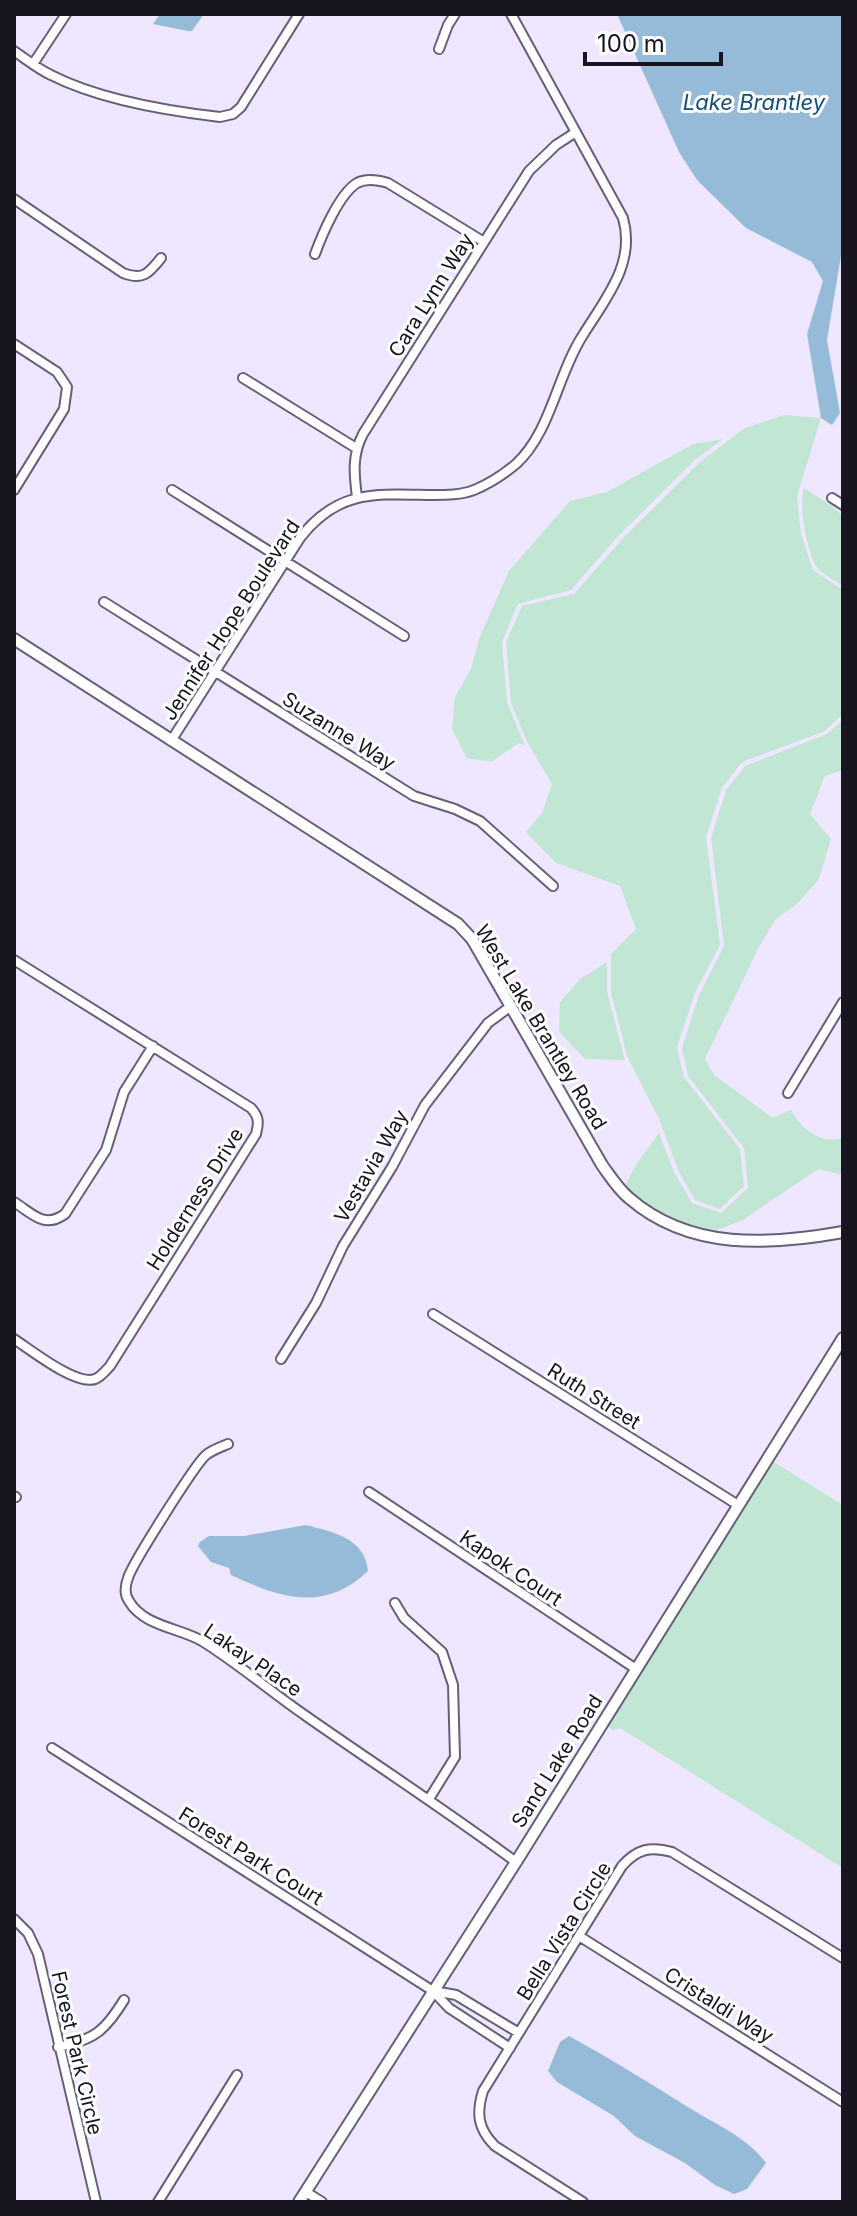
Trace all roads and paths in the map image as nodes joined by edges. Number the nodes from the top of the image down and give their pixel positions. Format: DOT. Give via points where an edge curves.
graph roads {
  1 [pos="66,14"];
  2 [pos="299,14"];
  3 [pos="455,14"];
  4 [pos="511,14"];
  5 [pos="439,49"];
  6 [pos="14,51"];
  7 [pos="33,64"];
  8 [pos="576,132"];
  9 [pos="14,199"];
  10 [pos="484,242"];
  11 [pos="315,254"];
  12 [pos="161,258"];
  13 [pos="14,344"];
  14 [pos="243,378"];
  15 [pos="356,448"];
  16 [pos="14,490"];
  17 [pos="172,490"];
  18 [pos="357,497"];
  19 [pos="832,498"];
  20 [pos="843,505"];
  21 [pos="285,560"];
  22 [pos="104,602"];
  23 [pos="404,636"];
  24 [pos="14,639"];
  25 [pos="216,672"];
  26 [pos="171,741"];
  27 [pos="553,886"];
  28 [pos="14,960"];
  29 [pos="843,1002"];
  30 [pos="511,1006"];
  31 [pos="153,1046"];
  32 [pos="788,1093"];
  33 [pos="14,1202"];
  34 [pos="843,1232"];
  35 [pos="433,1314"];
  36 [pos="843,1338"];
  37 [pos="14,1339"];
  38 [pos="281,1359"];
  39 [pos="228,1444"];
  40 [pos="369,1492"];
  41 [pos="738,1505"];
  42 [pos="395,1603"];
  43 [pos="636,1669"];
  44 [pos="52,1748"];
  45 [pos="429,1799"];
  46 [pos="516,1862"];
  47 [pos="14,1919"];
  48 [pos="579,1936"];
  49 [pos="843,1958"];
  50 [pos="433,1991"];
  51 [pos="124,2000"];
  52 [pos="485,2013"];
  53 [pos="477,2026"];
  54 [pos="519,2033"];
  55 [pos="58,2047"];
  56 [pos="510,2048"];
  57 [pos="237,2075"];
  58 [pos="843,2102"];
  59 [pos="302,2197"];
  60 [pos="96,2202"];
  61 [pos="158,2202"];
  62 [pos="322,2202"];
  63 [pos="583,2202"];
  1 -- 7 [label="street"];
  2 -- 7 [label="street" via="241,107 220,117 88,89"];
  3 -- 5 [label="street"];
  4 -- 8 [label="street, Jennifer Hope Boulevard"];
  6 -- 7 [label="street"];
  8 -- 10 [label="street, Cara Lynn Way" via="529,171"];
  8 -- 18 [label="street, Jennifer Hope Boulevard" via="623,218 627,251 614,284 570,355 534,443 517,463 474,490"];
  9 -- 12 [label="street" via="123,273 148,275"];
  10 -- 11 [label="street" via="377,179 355,184 348,192"];
  10 -- 15 [label="street, Cara Lynn Way"];
  13 -- 16 [label="street" via="57,372 67,387 64,409"];
  14 -- 15 [label="street"];
  15 -- 18 [label="street"];
  17 -- 21 [label="street"];
  18 -- 21 [label="street, Jennifer Hope Boulevard" via="312,522"];
  19 -- 20 [label="street"];
  21 -- 23 [label="street"];
  21 -- 25 [label="street, Jennifer Hope Boulevard"];
  22 -- 25 [label="street, Suzanne Way"];
  24 -- 26 [label="street, West Lake Brantley Road"];
  25 -- 26 [label="street, Jennifer Hope Boulevard"];
  25 -- 27 [label="street, Suzanne Way" via="414,796 480,821"];
  26 -- 30 [label="street, West Lake Brantley Road" via="458,924"];
  28 -- 31 [label="street, Holderness Drive"];
  29 -- 32 [label="street"];
  30 -- 34 [label="street, West Lake Brantley Road" via="602,1165 642,1208 692,1233 730,1240 789,1241"];
  30 -- 38 [label="street, Vestavia Way" via="485,1027 425,1105"];
  31 -- 33 [label="street" via="124,1092 106,1150 65,1214 48,1222"];
  31 -- 37 [label="street, Holderness Drive" via="251,1108 259,1124 256,1134 101,1375 77,1379"];
  35 -- 41 [label="street, Ruth Street"];
  36 -- 41 [label="street, Sand Lake Road"];
  39 -- 45 [label="street, Lakay Place" via="204,1456 156,1529 129,1573 128,1600 161,1625 199,1639"];
  40 -- 43 [label="street, Kapok Court"];
  41 -- 43 [label="street, Sand Lake Road"];
  42 -- 45 [label="street" via="442,1652 453,1685 455,1757"];
  43 -- 46 [label="street, Sand Lake Road"];
  44 -- 50 [label="street, Forest Park Court"];
  45 -- 46 [label="street, Lakay Place"];
  46 -- 50 [label="street, Sand Lake Road"];
  47 -- 55 [label="street, Forest Park Circle" via="38,1954"];
  48 -- 49 [label="street, Bella Vista Circle" via="631,1855 659,1848"];
  48 -- 54 [label="street, Bella Vista Circle"];
  48 -- 58 [label="street, Cristaldi Way"];
  50 -- 52 [label="street" via="456,1995"];
  50 -- 53 [label="street"];
  50 -- 59 [label="street, Sand Lake Road"];
  51 -- 55 [label="street" via="96,2035"];
  52 -- 53 [label="street"];
  52 -- 54 [label="street"];
  53 -- 56 [label="street"];
  54 -- 56 [label="street, Bella Vista Circle"];
  55 -- 60 [label="street, Forest Park Circle"];
  56 -- 63 [label="street, Bella Vista Circle" via="478,2108 485,2136"];
  57 -- 61 [label="street"];
  59 -- 62 [label="street"];
}
